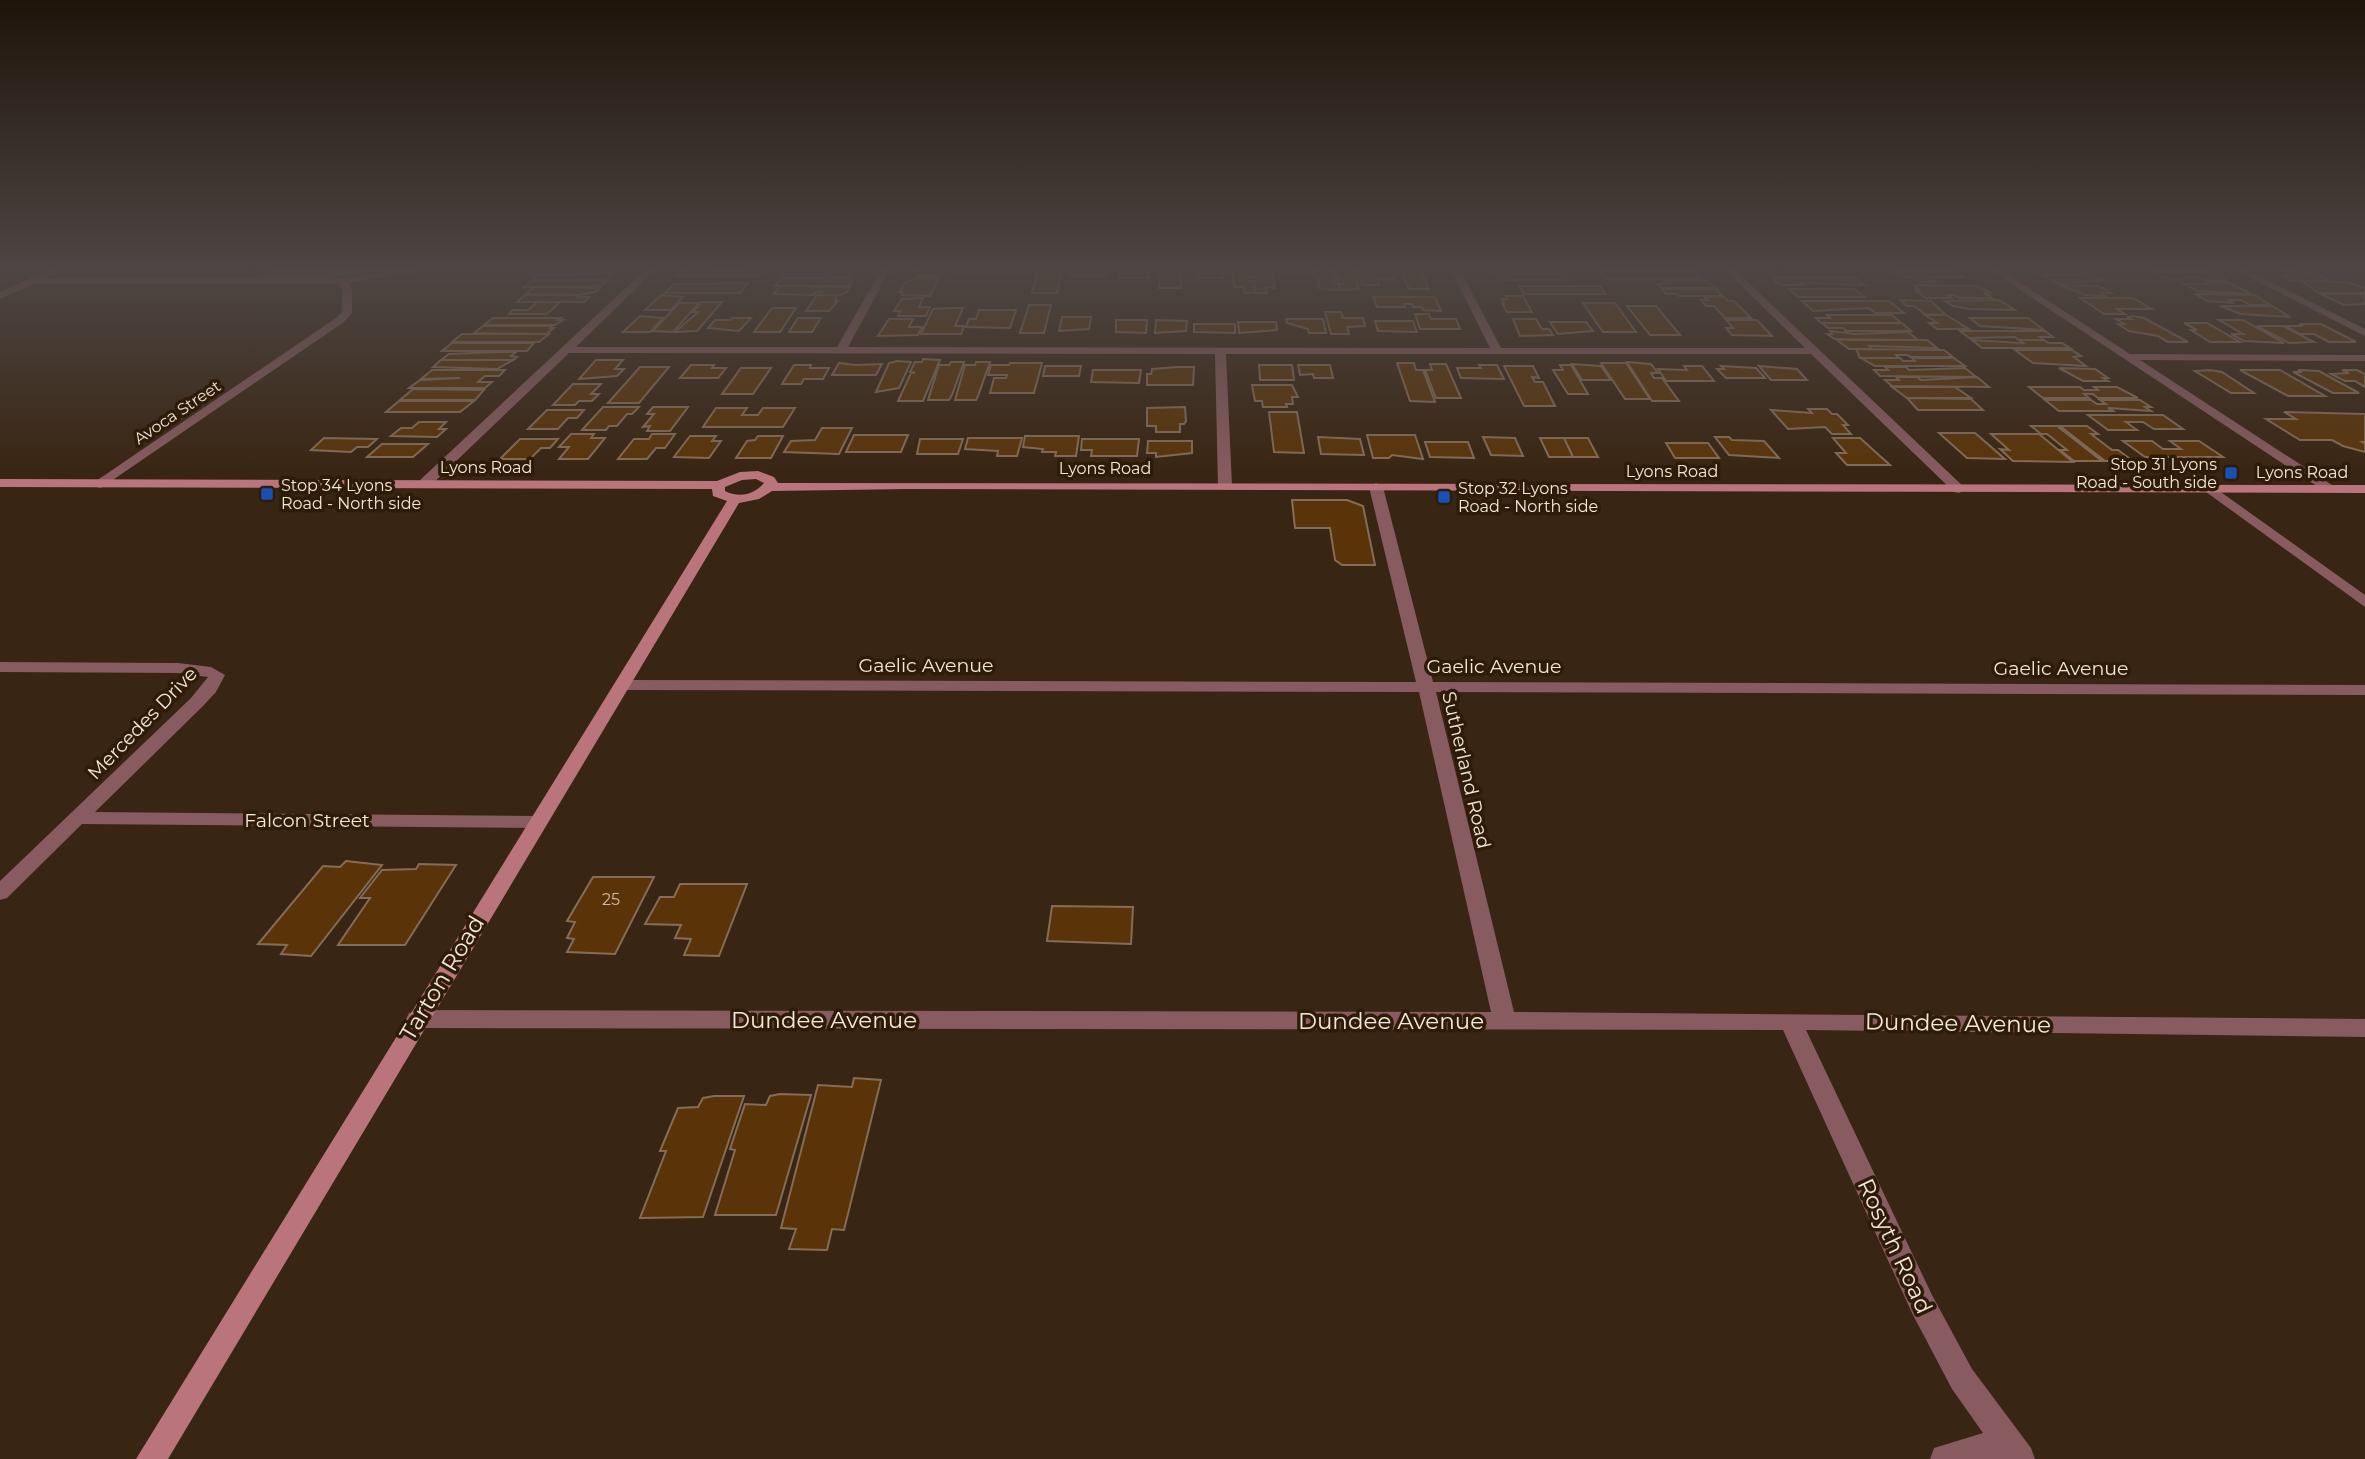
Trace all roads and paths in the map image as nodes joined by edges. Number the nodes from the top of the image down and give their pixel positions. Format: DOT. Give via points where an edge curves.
graph roads {
  1 [pos="317,336"];
  2 [pos="580,336"];
  3 [pos="849,336"];
  4 [pos="1489,336"];
  5 [pos="1797,336"];
  6 [pos="2096,336"];
  7 [pos="1496,349"];
  8 [pos="565,350"];
  9 [pos="841,350"];
  10 [pos="1220,350"];
  11 [pos="1812,351"];
  12 [pos="2128,357"];
  13 [pos="2365,358"];
  14 [pos="0,483"];
  15 [pos="101,484"];
  16 [pos="424,484"];
  17 [pos="1224,486"];
  18 [pos="770,487"];
  19 [pos="1376,487"];
  20 [pos="1959,489"];
  21 [pos="2211,489"];
  22 [pos="2332,489"];
  23 [pos="2365,489"];
  24 [pos="727,492"];
  25 [pos="2365,601"];
  26 [pos="0,667"];
  27 [pos="622,685"];
  28 [pos="1426,687"];
  29 [pos="2365,690"];
  30 [pos="78,818"];
  31 [pos="537,822"];
  32 [pos="0,893"];
  33 [pos="417,1019"];
  34 [pos="1505,1021"];
  35 [pos="1790,1021"];
  36 [pos="2365,1028"];
  37 [pos="2014,1450"];
  38 [pos="151,1459"];
  39 [pos="1945,1459"];
  1 -- 15 [label="street, Avoca Street"];
  2 -- 8 [label="street"];
  3 -- 9 [label="street"];
  4 -- 7 [label="street"];
  5 -- 11 [label="street"];
  6 -- 12 [label="street"];
  7 -- 10 [label="street"];
  7 -- 11 [label="street"];
  8 -- 9 [label="street"];
  8 -- 16 [label="street"];
  9 -- 10 [label="street"];
  10 -- 17 [label="street"];
  11 -- 20 [label="street"];
  12 -- 13 [label="street"];
  12 -- 22 [label="street"];
  14 -- 15 [label="street, Lyons Road"];
  15 -- 16 [label="street, Lyons Road"];
  16 -- 24 [label="street, Lyons Road"];
  17 -- 18 [label="street, Lyons Road"];
  17 -- 19 [label="street, Lyons Road"];
  18 -- 24 [label="street" via="752,497"];
  18 -- 24 [label="street" via="769,480 758,475 740,476"];
  19 -- 20 [label="street, Lyons Road"];
  19 -- 28 [label="street, Sutherland Road"];
  20 -- 21 [label="street, Lyons Road"];
  21 -- 22 [label="street, Lyons Road"];
  21 -- 25 [label="street"];
  22 -- 23 [label="street, Lyons Road"];
  24 -- 27 [label="street, Tarton Road"];
  26 -- 30 [label="street, Mercedes Drive" via="178,668 217,675 204,695"];
  27 -- 28 [label="street, Gaelic Avenue"];
  27 -- 31 [label="street, Tarton Road"];
  28 -- 29 [label="street, Gaelic Avenue"];
  28 -- 34 [label="street, Sutherland Road"];
  30 -- 31 [label="street, Falcon Street"];
  30 -- 32 [label="street, Mercedes Drive"];
  31 -- 33 [label="street, Tarton Road"];
  33 -- 34 [label="street, Dundee Avenue"];
  33 -- 38 [label="street, Tarton Road"];
  34 -- 35 [label="street, Dundee Avenue"];
  35 -- 36 [label="street, Dundee Avenue"];
  35 -- 37 [label="street, Rosyth Road" via="1922,1304 1962,1380"];
  37 -- 39 [label="street"];
}
